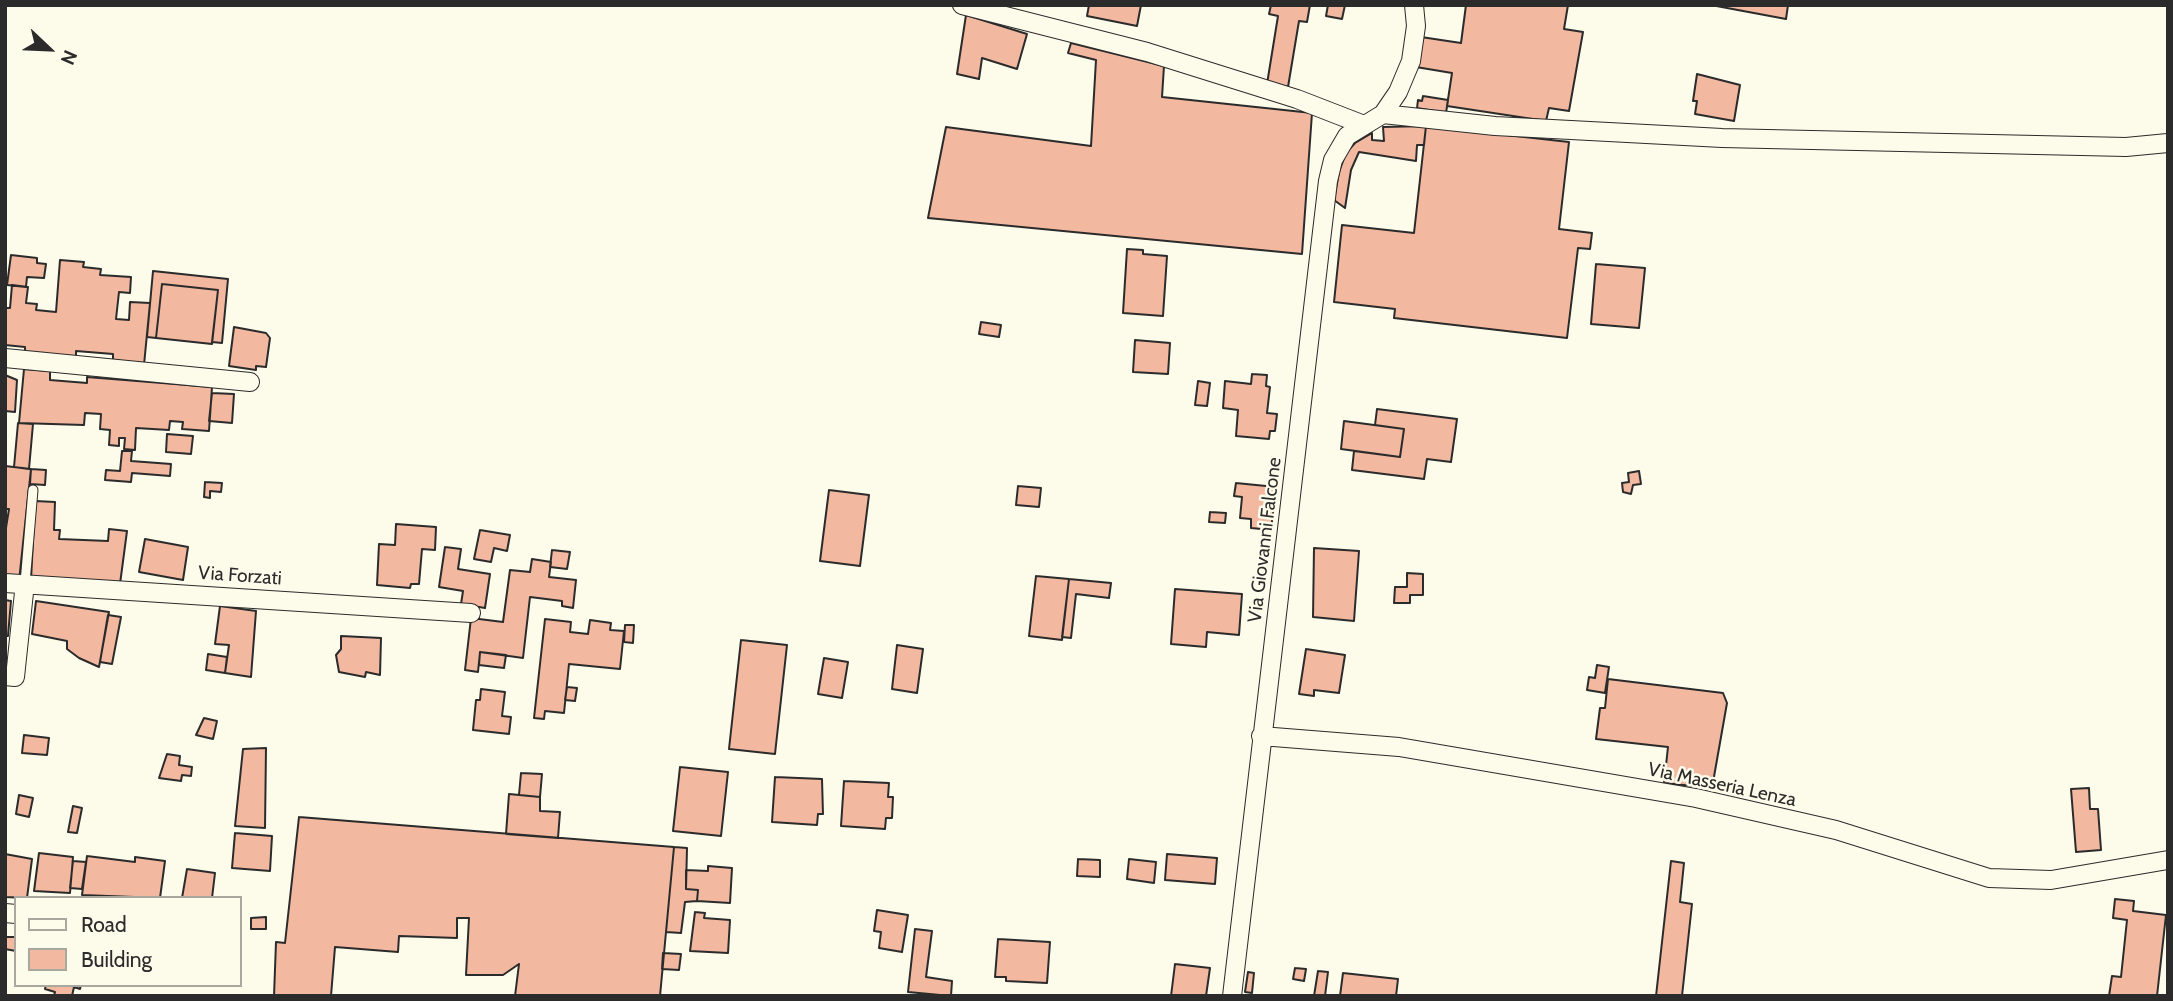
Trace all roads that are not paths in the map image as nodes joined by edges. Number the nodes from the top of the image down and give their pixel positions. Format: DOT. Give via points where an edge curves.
graph roads {
  1 [pos="962,5"];
  2 [pos="1414,5"];
  3 [pos="1383,114"];
  4 [pos="1364,125"];
  5 [pos="2168,143"];
  6 [pos="5,358"];
  7 [pos="250,382"];
  8 [pos="33,490"];
  9 [pos="5,583"];
  10 [pos="25,583"];
  11 [pos="471,613"];
  12 [pos="5,676"];
  13 [pos="1261,736"];
  14 [pos="2168,860"];
  15 [pos="1232,996"];
  1 -- 4 [label="street" via="1147,52"];
  2 -- 3 [label="street" via="1411,61"];
  3 -- 4 [label="street, Via Giovanni Falcone"];
  3 -- 5 [label="street" via="1495,126 1722,138 2126,147"];
  4 -- 13 [label="street, Via Giovanni Falcone" via="1347,136 1333,160 1328,181"];
  6 -- 7 [label="street"];
  8 -- 10 [label="lane"];
  9 -- 10 [label="street, Via Forzati"];
  10 -- 11 [label="street, Via Forzati"];
  10 -- 12 [label="street" via="15,677"];
  13 -- 14 [label="street, Via Masseria Lenza" via="1399,747 1696,798 1836,831 1989,878 2051,880"];
  13 -- 15 [label="street, Via Giovanni Falcone"];
}
